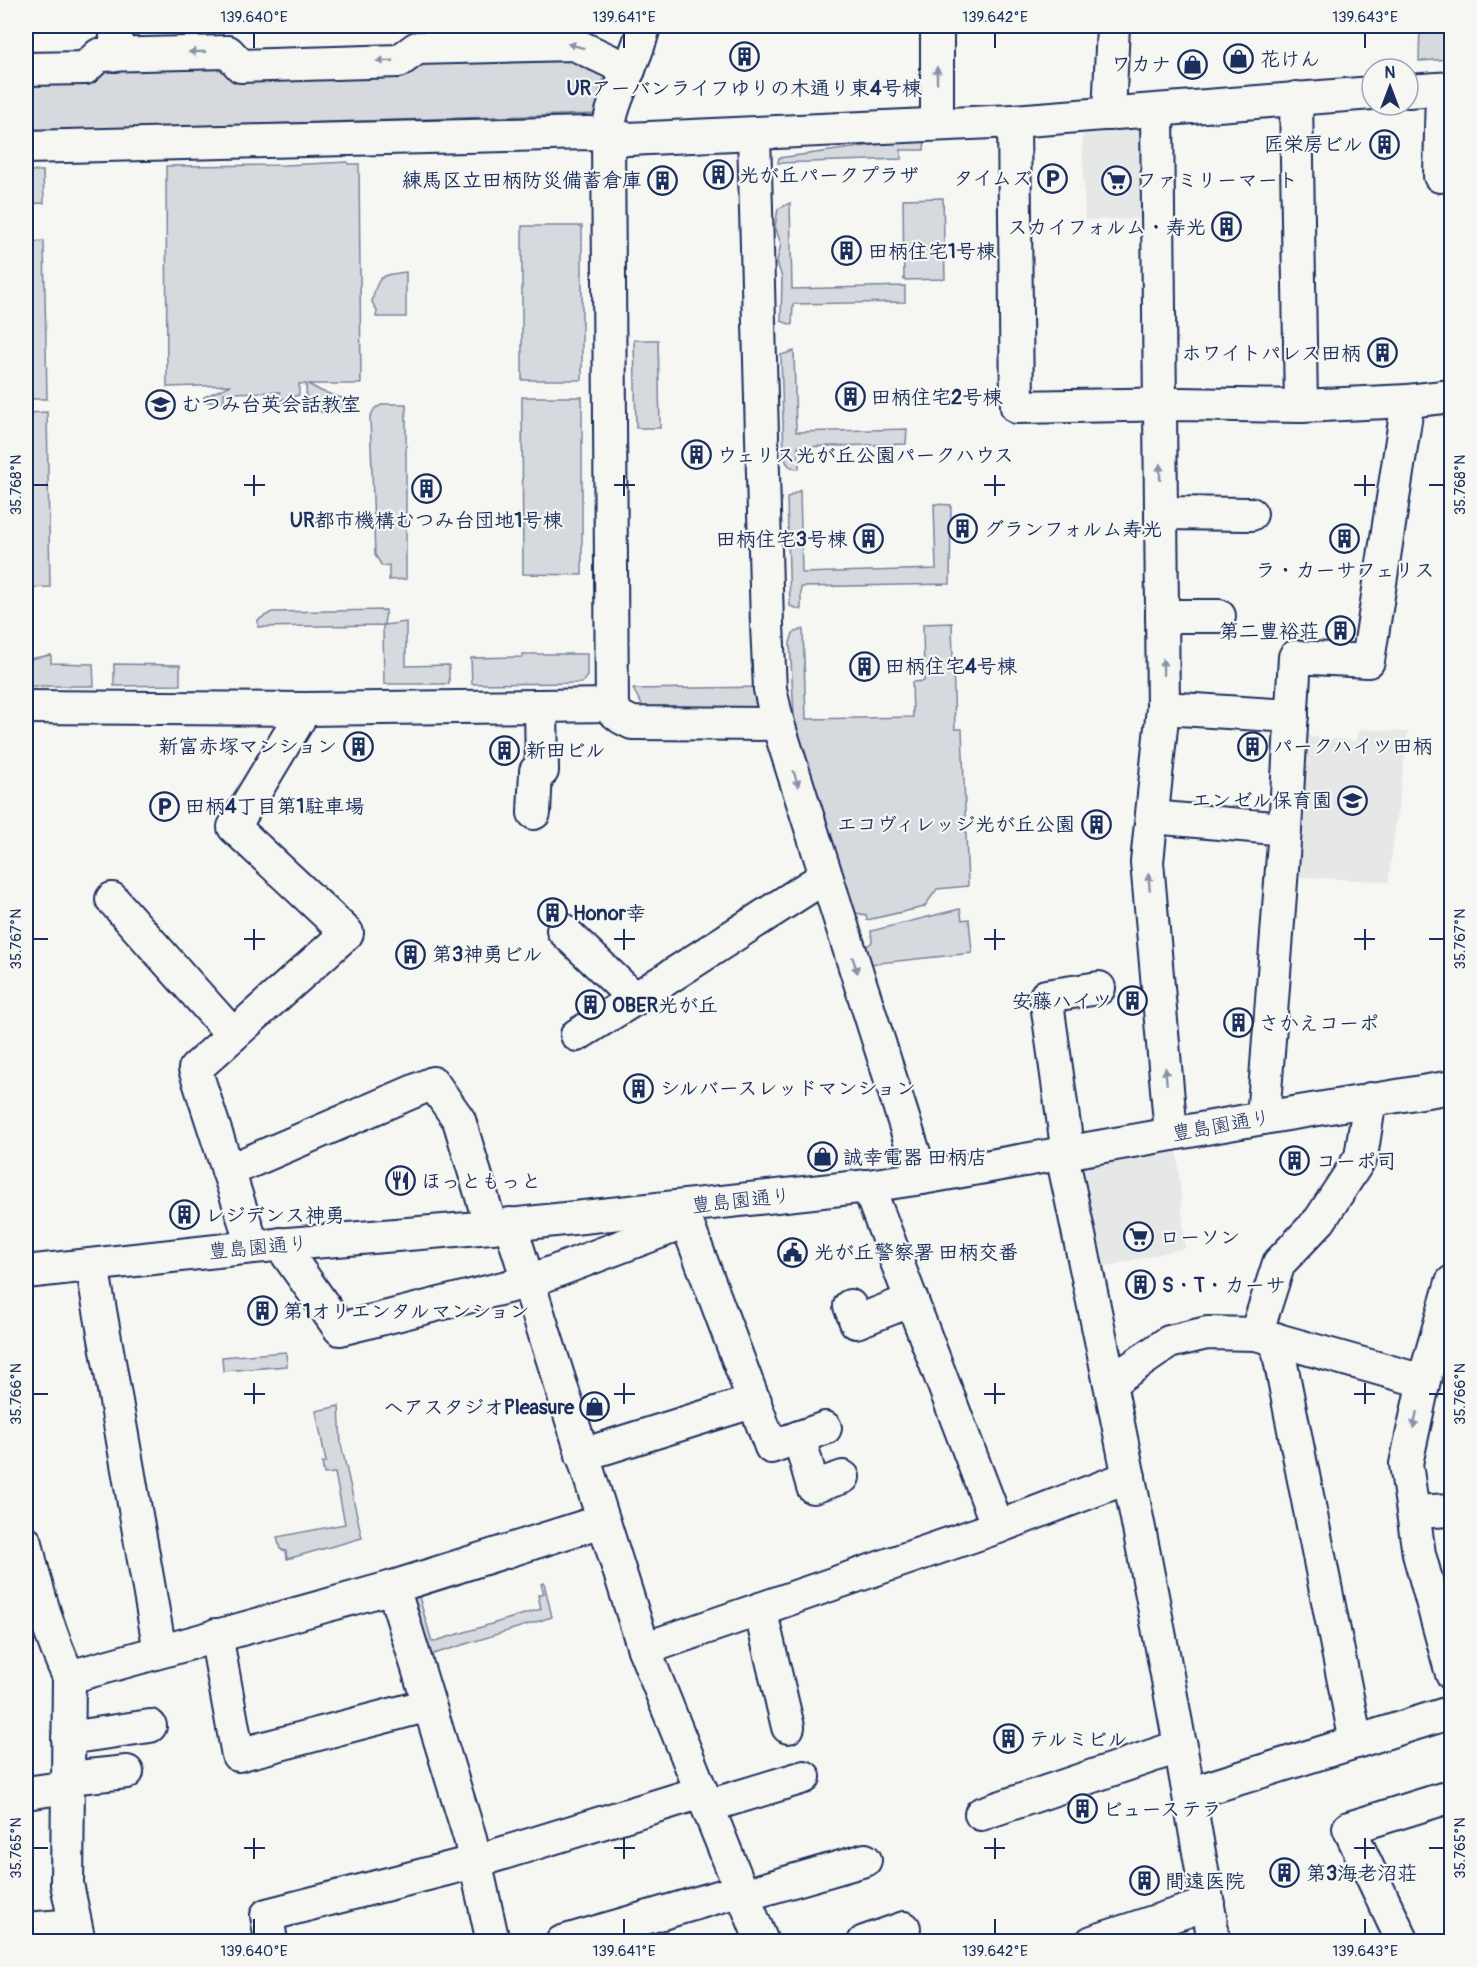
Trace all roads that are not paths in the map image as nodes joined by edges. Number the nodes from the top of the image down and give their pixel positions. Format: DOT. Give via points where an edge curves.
graph roads {
  1 [pos="644,26"];
  2 [pos="937,26"];
  3 [pos="1113,26"];
  4 [pos="116,40"];
  5 [pos="26,69"];
  6 [pos="629,70"];
  7 [pos="1447,89"];
  8 [pos="1420,90"];
  9 [pos="1360,94"];
  10 [pos="1296,98"];
  11 [pos="1157,111"];
  12 [pos="1109,114"];
  13 [pos="1014,121"];
  14 [pos="937,124"];
  15 [pos="608,134"];
  16 [pos="754,134"];
  17 [pos="26,147"];
  18 [pos="1440,176"];
  19 [pos="1452,396"];
  20 [pos="1408,401"];
  21 [pos="1160,405"];
  22 [pos="1301,406"];
  23 [pos="1161,513"];
  24 [pos="1251,514"];
  25 [pos="1162,615"];
  26 [pos="1219,615"];
  27 [pos="612,705"];
  28 [pos="541,706"];
  29 [pos="26,707"];
  30 [pos="1163,708"];
  31 [pos="305,709"];
  32 [pos="1292,716"];
  33 [pos="778,724"];
  34 [pos="534,813"];
  35 [pos="1152,817"];
  36 [pos="1285,829"];
  37 [pos="826,876"];
  38 [pos="112,898"];
  39 [pos="563,930"];
  40 [pos="1099,988"];
  41 [pos="636,999"];
  42 [pos="233,1035"];
  43 [pos="577,1035"];
  44 [pos="1452,1087"];
  45 [pos="1370,1099"];
  46 [pos="1263,1118"];
  47 [pos="1171,1134"];
  48 [pos="1065,1154"];
  49 [pos="228,1171"];
  50 [pos="922,1178"];
  51 [pos="868,1186"];
  52 [pos="684,1214"];
  53 [pos="501,1225"];
  54 [pos="266,1245"];
  55 [pos="92,1265"];
  56 [pos="26,1272"];
  57 [pos="527,1282"];
  58 [pos="1452,1282"];
  59 [pos="912,1300"];
  60 [pos="849,1306"];
  61 [pos="1266,1336"];
  62 [pos="1111,1382"];
  63 [pos="1424,1382"];
  64 [pos="755,1401"];
  65 [pos="582,1455"];
  66 [pos="843,1477"];
  67 [pos="1130,1477"];
  68 [pos="1452,1510"];
  69 [pos="1413,1512"];
  70 [pos="602,1521"];
  71 [pos="998,1527"];
  72 [pos="26,1543"];
  73 [pos="393,1587"];
  74 [pos="760,1609"];
  75 [pos="216,1635"];
  76 [pos="644,1649"];
  77 [pos="160,1651"];
  78 [pos="1452,1674"];
  79 [pos="69,1677"];
  80 [pos="429,1705"];
  81 [pos="1452,1712"];
  82 [pos="150,1726"];
  83 [pos="788,1727"];
  84 [pos="68,1738"];
  85 [pos="1356,1742"];
  86 [pos="1181,1746"];
  87 [pos="128,1772"];
  88 [pos="804,1777"];
  89 [pos="68,1782"];
  90 [pos="26,1793"];
  91 [pos="1189,1794"];
  92 [pos="1452,1796"];
  93 [pos="705,1799"];
  94 [pos="981,1814"];
  95 [pos="865,1860"];
  96 [pos="474,1862"];
  97 [pos="743,1893"];
  98 [pos="1208,1904"];
  99 [pos="26,1929"];
  100 [pos="904,1929"];
  101 [pos="77,1933"];
  102 [pos="271,1941"];
  103 [pos="493,1941"];
  104 [pos="562,1941"];
  105 [pos="762,1941"];
  106 [pos="864,1941"];
  107 [pos="1092,1941"];
  108 [pos="1214,1941"];
  109 [pos="1403,1941"];
  1 -- 6 [label="street"];
  14 -- 2 [label="street, one-way"];
  3 -- 12 [label="street"];
  4 -- 5 [label="street" via="85,68"];
  6 -- 4 [label="street, one-way" via="574,44 417,48 399,61 241,66 228,52"];
  6 -- 15 [label="street" via="610,117"];
  7 -- 8 [label="street"];
  7 -- 18 [label="street"];
  9 -- 10 [label="street"];
  10 -- 11 [label="street"];
  10 -- 22 [label="street"];
  11 -- 12 [label="street"];
  11 -- 21 [label="street"];
  12 -- 13 [label="street"];
  13 -- 14 [label="street"];
  13 -- 21 [label="street" via="1017,407"];
  14 -- 16 [label="street"];
  15 -- 16 [label="street" via="628,139"];
  15 -- 17 [label="street"];
  15 -- 27 [label="street"];
  16 -- 33 [label="street" via="766,625 770,689"];
  19 -- 20 [label="street"];
  20 -- 22 [label="street"];
  20 -- 32 [label="street" via="1368,661 1295,657"];
  21 -- 22 [label="street"];
  23 -- 21 [label="street, one-way"];
  23 -- 24 [label="street"];
  23 -- 25 [label="street"];
  25 -- 26 [label="street"];
  30 -- 25 [label="street, one-way"];
  27 -- 28 [label="street"];
  27 -- 33 [label="street" via="612,710 632,723"];
  28 -- 31 [label="street"];
  28 -- 34 [label="street" via="542,771 536,771"];
  29 -- 31 [label="street"];
  30 -- 32 [label="street"];
  30 -- 35 [label="street"];
  31 -- 42 [label="street" via="234,827 347,933"];
  32 -- 36 [label="street"];
  33 -- 37 [label="street, one-way"];
  35 -- 36 [label="street"];
  47 -- 35 [label="street, one-way" via="1147,862"];
  36 -- 46 [label="street"];
  37 -- 41 [label="street"];
  37 -- 50 [label="street, one-way"];
  38 -- 42 [label="street"];
  39 -- 41 [label="street"];
  40 -- 48 [label="street" via="1046,996"];
  41 -- 43 [label="street"];
  42 -- 49 [label="street" via="195,1069"];
  44 -- 45 [label="street, 豊島園通り"];
  45 -- 46 [label="street, 豊島園通り"];
  45 -- 61 [label="street" via="1361,1157 1320,1220 1279,1263"];
  46 -- 47 [label="street, 豊島園通り"];
  47 -- 48 [label="street, 豊島園通り"];
  48 -- 50 [label="street, 豊島園通り"];
  48 -- 62 [label="street"];
  49 -- 53 [label="street" via="433,1083 459,1120"];
  49 -- 54 [label="street"];
  50 -- 51 [label="street, 豊島園通り"];
  51 -- 52 [label="street, 豊島園通り"];
  51 -- 59 [label="street"];
  52 -- 53 [label="street, 豊島園通り"];
  52 -- 57 [label="street"];
  52 -- 64 [label="street"];
  53 -- 54 [label="street, 豊島園通り"];
  53 -- 57 [label="street"];
  54 -- 55 [label="street, 豊島園通り"];
  54 -- 57 [label="street" via="340,1329"];
  55 -- 56 [label="street, 豊島園通り"];
  55 -- 77 [label="street"];
  57 -- 65 [label="street"];
  58 -- 63 [label="street"];
  59 -- 60 [label="street" via="856,1322"];
  59 -- 71 [label="street"];
  61 -- 62 [label="street" via="1207,1333 1169,1342"];
  61 -- 63 [label="street"];
  61 -- 85 [label="street"];
  62 -- 67 [label="street"];
  63 -- 69 [label="street, one-way" via="1406,1464"];
  64 -- 65 [label="street"];
  64 -- 66 [label="street" via="771,1447 812,1433 813,1487"];
  65 -- 70 [label="street"];
  67 -- 71 [label="street"];
  67 -- 86 [label="street"];
  68 -- 69 [label="street"];
  69 -- 78 [label="street" via="1419,1554"];
  70 -- 73 [label="street"];
  70 -- 76 [label="street"];
  71 -- 74 [label="street"];
  72 -- 79 [label="street" via="38,1595"];
  73 -- 75 [label="street"];
  73 -- 80 [label="street"];
  74 -- 76 [label="street"];
  74 -- 83 [label="street"];
  75 -- 77 [label="street"];
  75 -- 80 [label="street" via="238,1755"];
  76 -- 93 [label="street"];
  77 -- 79 [label="street"];
  79 -- 84 [label="street"];
  80 -- 96 [label="street"];
  81 -- 85 [label="street"];
  82 -- 84 [label="street"];
  84 -- 89 [label="street"];
  85 -- 91 [label="street"];
  86 -- 91 [label="street"];
  86 -- 94 [label="street"];
  87 -- 89 [label="street"];
  88 -- 93 [label="street"];
  89 -- 90 [label="street"];
  89 -- 101 [label="street" via="67,1884"];
  91 -- 98 [label="street"];
  92 -- 109 [label="street" via="1349,1828"];
  93 -- 96 [label="street"];
  93 -- 97 [label="street"];
  95 -- 97 [label="street"];
  96 -- 102 [label="street" via="267,1915"];
  96 -- 103 [label="street"];
  97 -- 104 [label="street"];
  97 -- 105 [label="street"];
  98 -- 107 [label="street"];
  98 -- 108 [label="street"];
  99 -- 101 [label="street"];
  100 -- 106 [label="street"];
}
